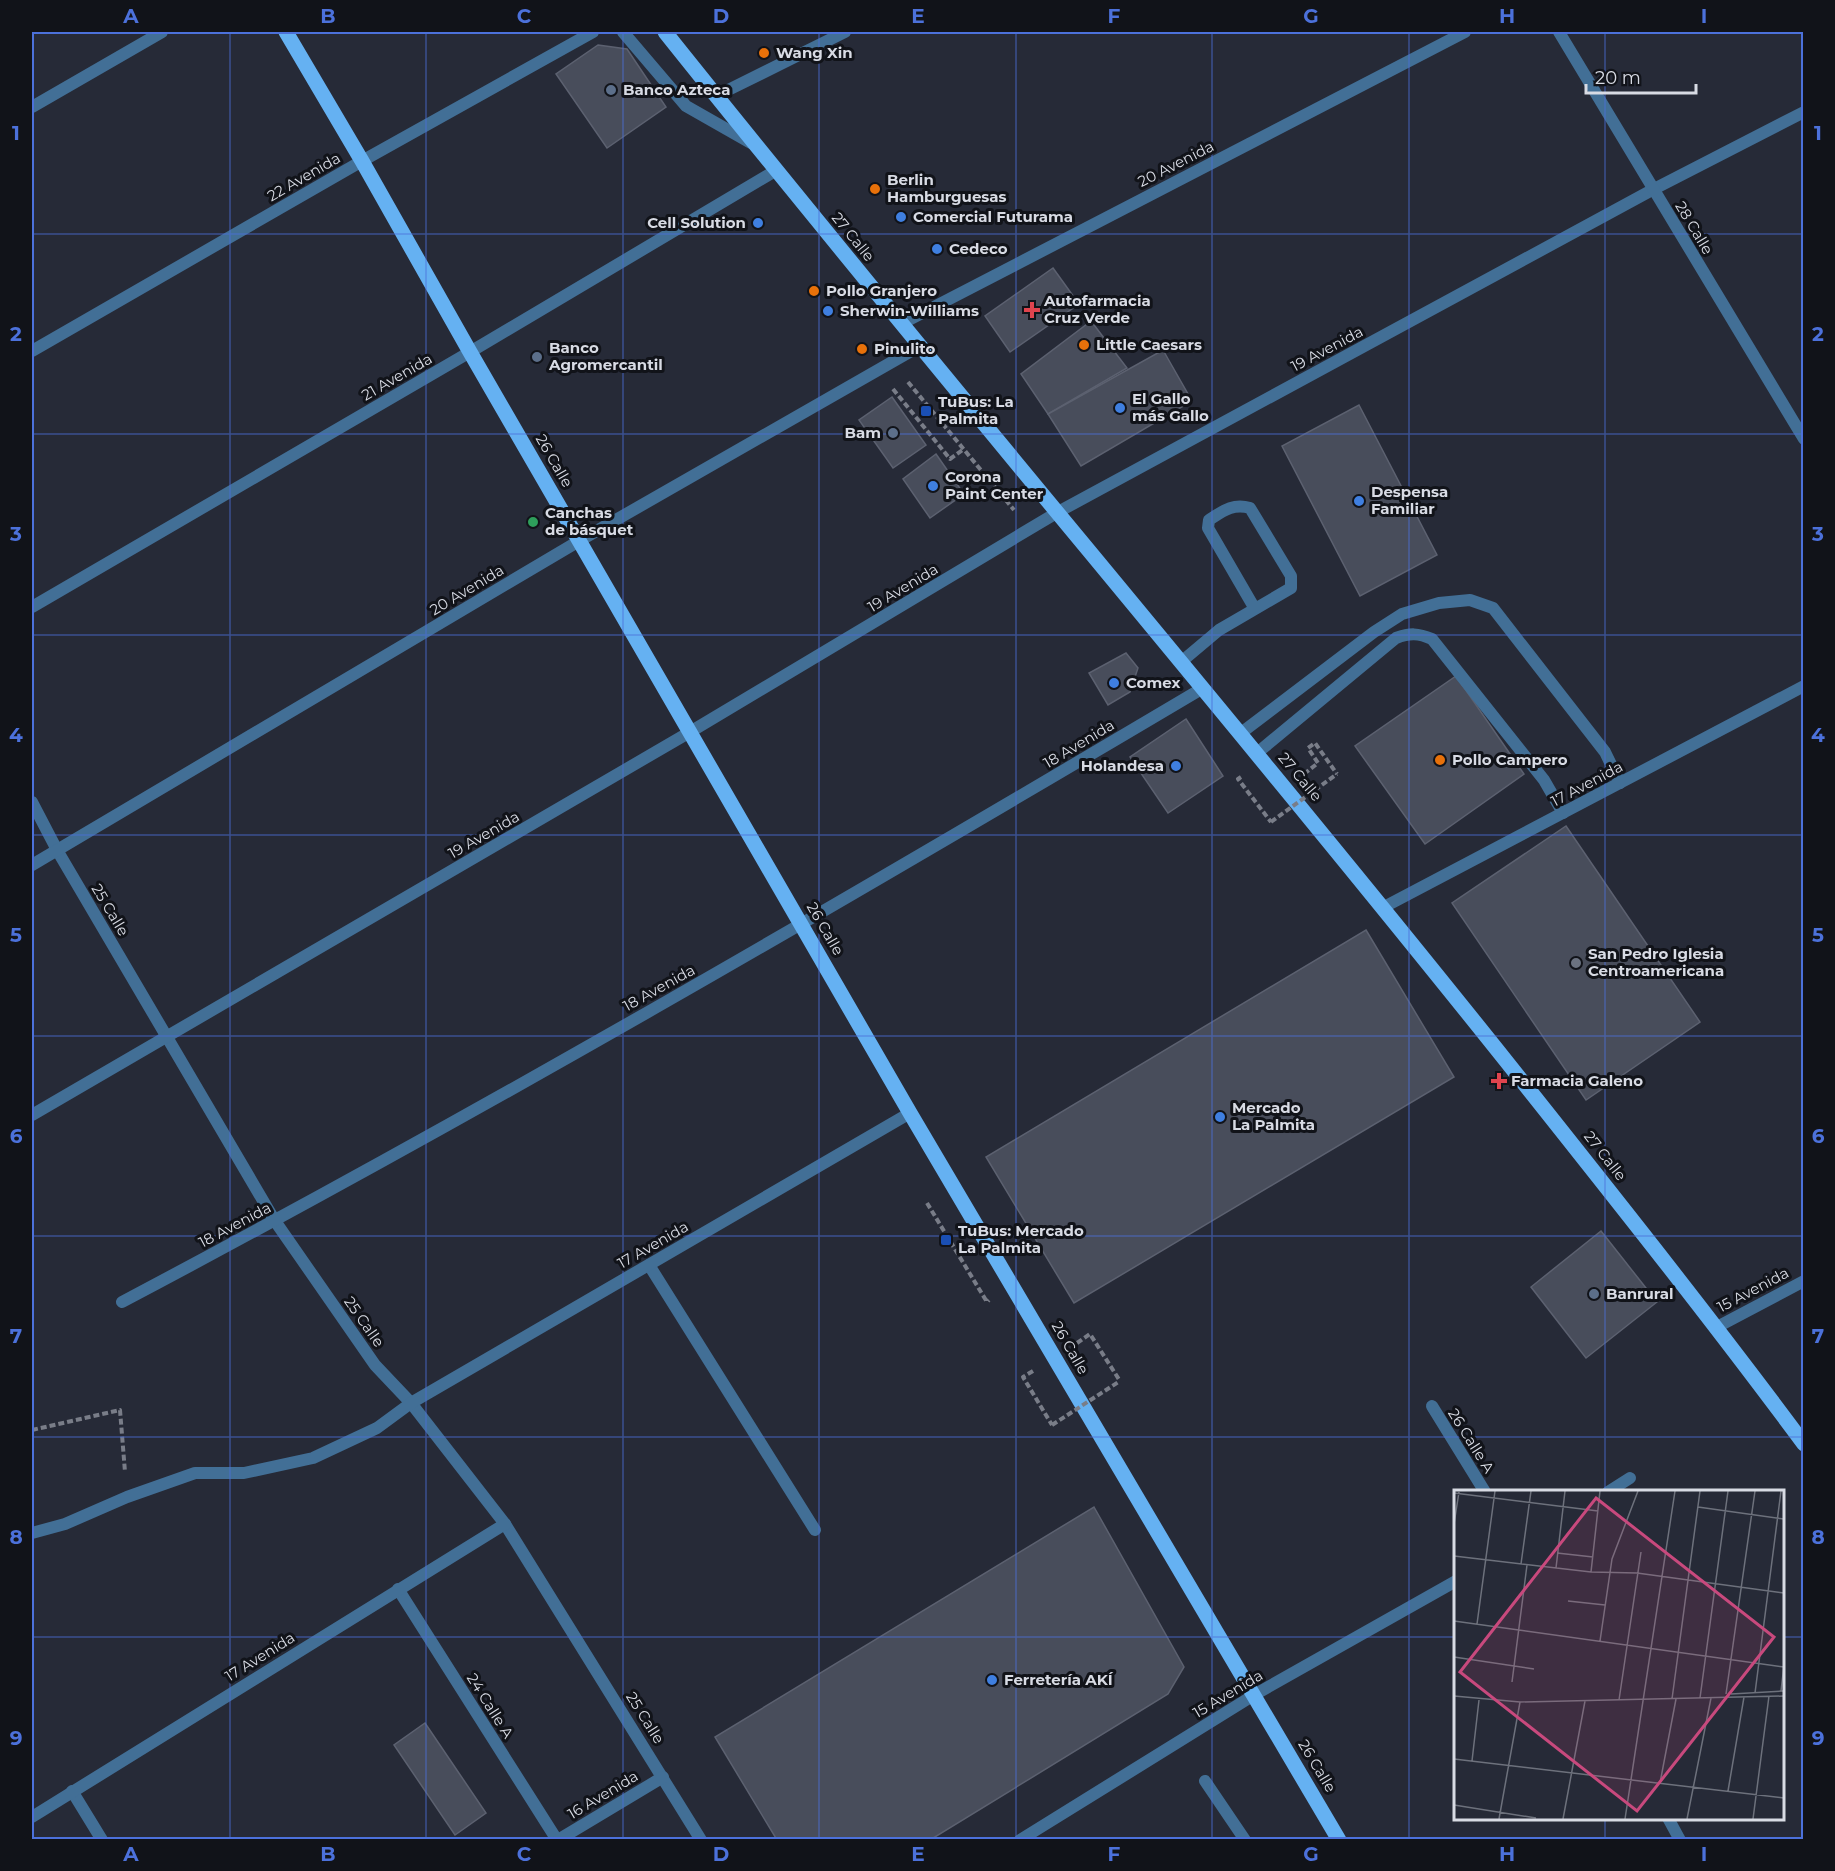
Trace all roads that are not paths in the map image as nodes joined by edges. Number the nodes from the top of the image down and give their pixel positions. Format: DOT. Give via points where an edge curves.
graph roads {
  1 [pos="162,32"];
  2 [pos="286,32"];
  3 [pos="593,32"];
  4 [pos="623,32"];
  5 [pos="665,32"];
  6 [pos="845,32"];
  7 [pos="1465,32"];
  8 [pos="1559,32"];
  9 [pos="716,96"];
  10 [pos="32,108"];
  11 [pos="1803,112"];
  12 [pos="755,145"];
  13 [pos="362,161"];
  14 [pos="775,171"];
  15 [pos="1654,189"];
  16 [pos="901,324"];
  17 [pos="920,346"];
  18 [pos="32,351"];
  19 [pos="470,352"];
  20 [pos="1803,440"];
  21 [pos="1058,512"];
  22 [pos="579,541"];
  23 [pos="32,607"];
  24 [pos="1255,609"];
  25 [pos="1181,662"];
  26 [pos="1803,687"];
  27 [pos="1203,688"];
  28 [pos="690,732"];
  29 [pos="1241,733"];
  30 [pos="1257,753"];
  31 [pos="1620,783"];
  32 [pos="32,802"];
  33 [pos="1563,813"];
  34 [pos="57,850"];
  35 [pos="32,865"];
  36 [pos="1384,907"];
  37 [pos="802,925"];
  38 [pos="168,1037"];
  39 [pos="910,1113"];
  40 [pos="32,1115"];
  41 [pos="275,1221"];
  42 [pos="649,1265"];
  43 [pos="1803,1281"];
  44 [pos="122,1302"];
  45 [pos="1717,1327"];
  46 [pos="411,1403"];
  47 [pos="1432,1406"];
  48 [pos="1803,1444"];
  49 [pos="1630,1478"];
  50 [pos="1484,1490"];
  51 [pos="1610,1490"];
  52 [pos="506,1524"];
  53 [pos="815,1530"];
  54 [pos="32,1533"];
  55 [pos="1454,1582"];
  56 [pos="398,1589"];
  57 [pos="1254,1695"];
  58 [pos="663,1777"];
  59 [pos="1205,1781"];
  60 [pos="72,1791"];
  61 [pos="32,1817"];
  62 [pos="1669,1820"];
  63 [pos="102,1839"];
  64 [pos="557,1839"];
  65 [pos="701,1839"];
  66 [pos="1020,1839"];
  67 [pos="1245,1839"];
  68 [pos="1340,1839"];
  69 [pos="1680,1839"];
  1 -- 10 [label="street"];
  2 -- 13 [label="main road, 26 Calle"];
  3 -- 13 [label="street, 22 Avenida"];
  4 -- 12 [label="street, 27 Calle" via="686,106"];
  5 -- 9 [label="main road, 27 Calle"];
  6 -- 9 [label="street"];
  7 -- 16 [label="street, 20 Avenida"];
  8 -- 15 [label="street, 28 Calle"];
  9 -- 12 [label="main road, 27 Calle"];
  11 -- 15 [label="street, 19 Avenida"];
  12 -- 14 [label="main road, 27 Calle"];
  13 -- 18 [label="street, 22 Avenida"];
  13 -- 19 [label="main road, 26 Calle"];
  14 -- 16 [label="main road, 27 Calle"];
  14 -- 19 [label="street, 21 Avenida"];
  15 -- 20 [label="street, 28 Calle"];
  15 -- 21 [label="street, 19 Avenida"];
  16 -- 17 [label="main road, 27 Calle"];
  17 -- 21 [label="main road, 27 Calle"];
  17 -- 22 [label="street, 20 Avenida"];
  19 -- 22 [label="main road, 26 Calle"];
  19 -- 23 [label="street, 21 Avenida"];
  21 -- 25 [label="main road, 27 Calle"];
  21 -- 28 [label="street, 19 Avenida"];
  22 -- 28 [label="main road, 26 Calle"];
  22 -- 34 [label="street, 20 Avenida"];
  24 -- 24 [label="street" via="1291,588 1291,576 1250,508 1229,507 1209,520 1208,528"];
  24 -- 25 [label="street" via="1219,630"];
  25 -- 27 [label="main road, 27 Calle"];
  26 -- 31 [label="street, 17 Avenida"];
  27 -- 29 [label="main road, 27 Calle"];
  27 -- 37 [label="street, 18 Avenida"];
  28 -- 37 [label="main road, 26 Calle"];
  28 -- 38 [label="street, 19 Avenida"];
  29 -- 30 [label="main road, 27 Calle"];
  29 -- 31 [label="street" via="1402,614 1439,603 1470,600 1493,608 1605,752"];
  30 -- 33 [label="street" via="1396,638 1421,634 1432,639 1544,780"];
  30 -- 36 [label="main road, 27 Calle"];
  31 -- 33 [label="street, 17 Avenida"];
  32 -- 34 [label="street, 25 Calle"];
  33 -- 36 [label="street, 17 Avenida"];
  34 -- 35 [label="street, 20 Avenida"];
  34 -- 38 [label="street, 25 Calle"];
  36 -- 45 [label="main road, 27 Calle"];
  37 -- 39 [label="main road, 26 Calle"];
  37 -- 41 [label="street, 18 Avenida"];
  38 -- 40 [label="street, 19 Avenida"];
  38 -- 41 [label="street, 25 Calle"];
  39 -- 42 [label="street, 17 Avenida"];
  39 -- 57 [label="main road, 26 Calle"];
  41 -- 44 [label="street, 18 Avenida"];
  41 -- 46 [label="street, 25 Calle" via="375,1365"];
  42 -- 46 [label="street, 17 Avenida"];
  42 -- 53 [label="street"];
  43 -- 45 [label="street, 15 Avenida"];
  45 -- 48 [label="main road, 27 Calle"];
  46 -- 52 [label="street, 25 Calle"];
  46 -- 54 [label="street, 17 Avenida" via="377,1428 313,1458 244,1473 195,1473"];
  47 -- 50 [label="street, 26 Calle A"];
  49 -- 51 [label="street"];
  52 -- 56 [label="street, 17 Avenida"];
  52 -- 58 [label="street, 25 Calle"];
  55 -- 57 [label="street, 15 Avenida"];
  56 -- 60 [label="street, 17 Avenida"];
  56 -- 64 [label="street, 24 Calle A"];
  57 -- 66 [label="street, 15 Avenida"];
  57 -- 68 [label="main road, 26 Calle"];
  58 -- 64 [label="street, 16 Avenida"];
  58 -- 65 [label="street, 25 Calle"];
  59 -- 67 [label="street"];
  60 -- 61 [label="street, 17 Avenida"];
  60 -- 63 [label="street"];
  62 -- 69 [label="street"];
}
